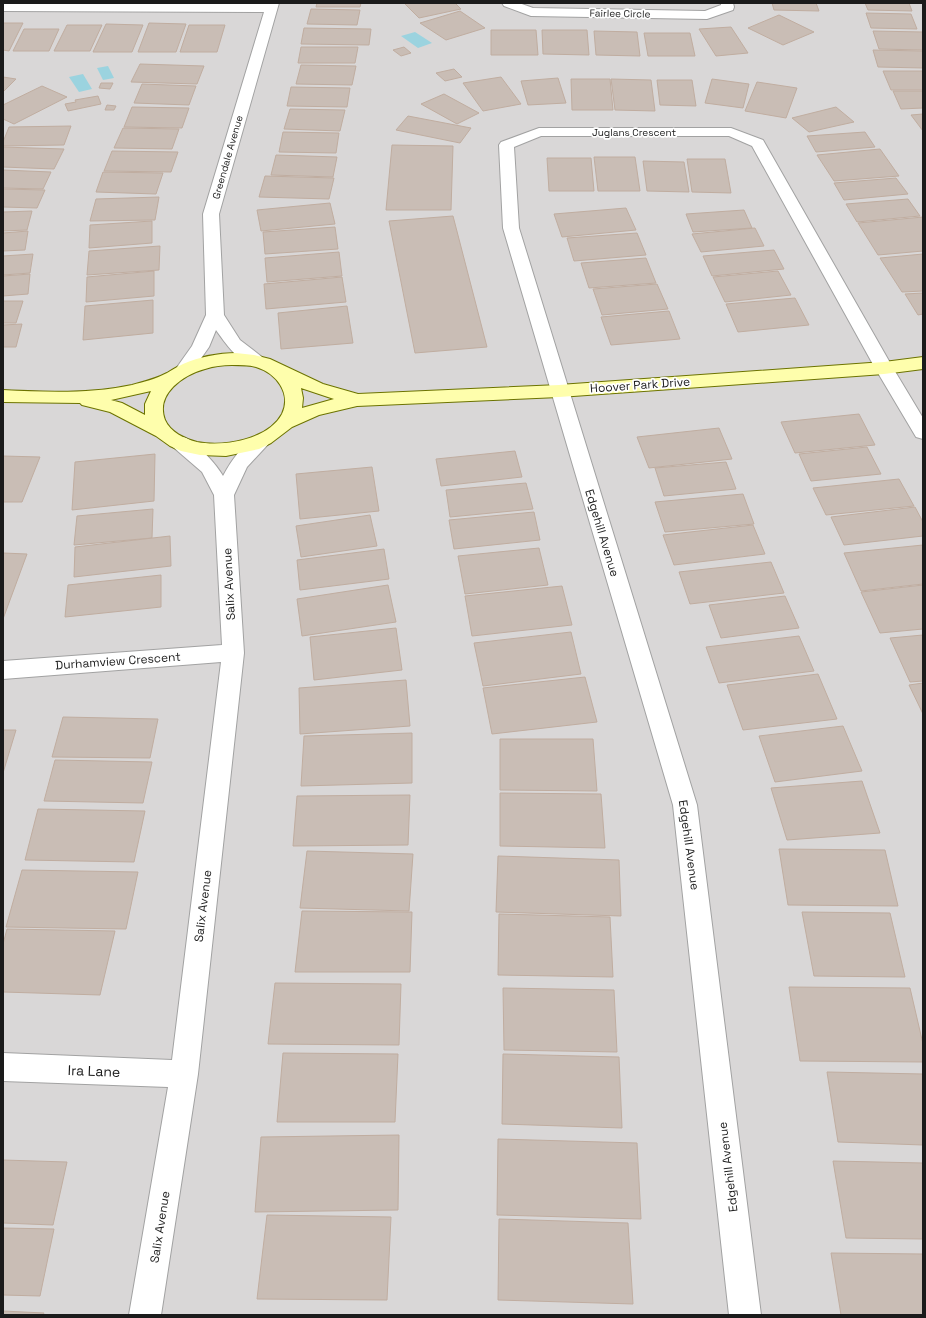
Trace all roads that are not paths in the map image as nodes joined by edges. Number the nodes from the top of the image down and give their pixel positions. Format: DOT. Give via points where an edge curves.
graph roads {
  1 [pos="508,3"];
  2 [pos="727,3"];
  3 [pos="272,5"];
  4 [pos="3,7"];
  5 [pos="215,314"];
  6 [pos="256,362"];
  7 [pos="923,363"];
  8 [pos="884,368"];
  9 [pos="278,371"];
  10 [pos="178,374"];
  11 [pos="559,391"];
  12 [pos="3,396"];
  13 [pos="77,398"];
  14 [pos="357,400"];
  15 [pos="285,423"];
  16 [pos="162,431"];
  17 [pos="923,433"];
  18 [pos="264,439"];
  19 [pos="180,443"];
  20 [pos="224,495"];
  21 [pos="233,653"];
  22 [pos="3,670"];
  23 [pos="3,1067"];
  24 [pos="184,1074"];
  25 [pos="145,1315"];
  26 [pos="745,1315"];
  1 -- 2 [label="street, Fairlee Circle" via="531,12 707,15 728,7"];
  3 -- 4 [label="street"];
  3 -- 5 [label="street, Greendale Avenue" via="211,214"];
  5 -- 6 [label="street" via="234,344"];
  5 -- 10 [label="street, Greendale Avenue" via="200,347"];
  6 -- 9 [label="street"];
  6 -- 10 [label="street" via="244,359 219,360 201,363"];
  7 -- 8 [label="street, Hoover Park Drive"];
  8 -- 11 [label="street, Hoover Park Drive"];
  8 -- 11 [label="street, Juglans Crescent" via="758,143 730,132 539,132 506,145 511,228"];
  8 -- 17 [label="street"];
  9 -- 14 [label="street, Hoover Park Drive" via="317,388"];
  9 -- 15 [label="street" via="287,378 295,395 291,414"];
  10 -- 13 [label="street" via="151,387"];
  10 -- 16 [label="street" via="162,388 156,399 156,421"];
  11 -- 14 [label="street, Hoover Park Drive"];
  11 -- 26 [label="street, Edgehill Avenue" via="685,805"];
  12 -- 13 [label="street"];
  13 -- 16 [label="street" via="115,407"];
  14 -- 15 [label="street, Hoover Park Drive" via="314,410"];
  15 -- 18 [label="street"];
  16 -- 19 [label="street"];
  18 -- 19 [label="street" via="231,449 213,450"];
  18 -- 20 [label="street, Salix Avenue" via="239,464"];
  19 -- 20 [label="street, Salix Avenue" via="209,468"];
  20 -- 21 [label="street, Salix Avenue"];
  21 -- 22 [label="street, Durhamview Crescent"];
  21 -- 24 [label="street, Salix Avenue"];
  23 -- 24 [label="street, Ira Lane"];
  24 -- 25 [label="street, Salix Avenue"];
}
